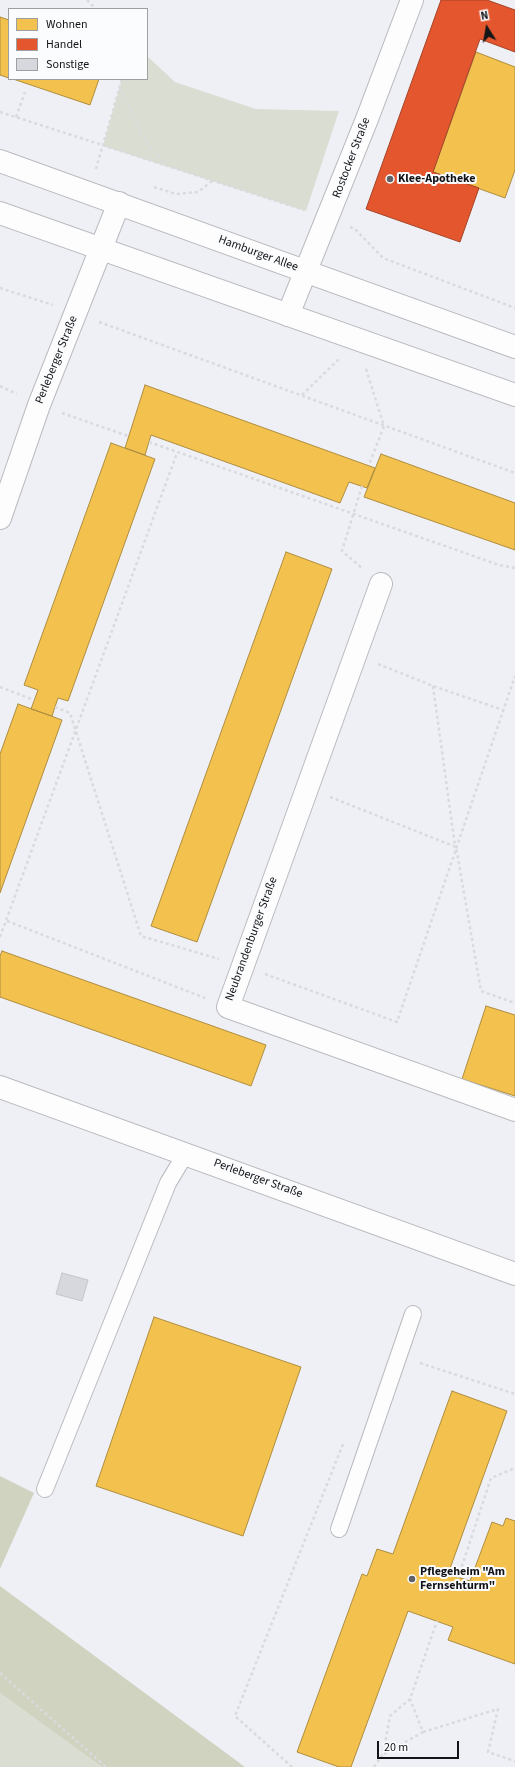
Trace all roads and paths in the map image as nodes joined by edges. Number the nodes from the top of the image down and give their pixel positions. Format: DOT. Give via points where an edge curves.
graph roads {
  1 [pos="87,0"];
  2 [pos="412,0"];
  3 [pos="95,8"];
  4 [pos="122,80"];
  5 [pos="120,87"];
  6 [pos="25,92"];
  7 [pos="0,112"];
  8 [pos="16,117"];
  9 [pos="103,146"];
  10 [pos="0,161"];
  11 [pos="98,164"];
  12 [pos="169,166"];
  13 [pos="96,169"];
  14 [pos="103,172"];
  15 [pos="212,181"];
  16 [pos="147,185"];
  17 [pos="119,203"];
  18 [pos="0,213"];
  19 [pos="328,218"];
  20 [pos="101,249"];
  21 [pos="306,272"];
  22 [pos="0,288"];
  23 [pos="515,308"];
  24 [pos="75,313"];
  25 [pos="288,315"];
  26 [pos="358,340"];
  27 [pos="515,347"];
  28 [pos="302,395"];
  29 [pos="515,395"];
  30 [pos="39,405"];
  31 [pos="384,426"];
  32 [pos="128,436"];
  33 [pos="149,442"];
  34 [pos="177,453"];
  35 [pos="369,465"];
  36 [pos="515,473"];
  37 [pos="362,486"];
  38 [pos="352,514"];
  39 [pos="0,518"];
  40 [pos="515,568"];
  41 [pos="381,584"];
  42 [pos="355,655"];
  43 [pos="515,676"];
  44 [pos="433,686"];
  45 [pos="0,687"];
  46 [pos="34,700"];
  47 [pos="55,707"];
  48 [pos="503,710"];
  49 [pos="76,730"];
  50 [pos="307,788"];
  51 [pos="456,847"];
  52 [pos="7,921"];
  53 [pos="0,937"];
  54 [pos="242,966"];
  55 [pos="515,1003"];
  56 [pos="228,1007"];
  57 [pos="0,1087"];
  58 [pos="515,1110"];
  59 [pos="186,1153"];
  60 [pos="515,1274"];
  61 [pos="413,1314"];
  62 [pos="398,1356"];
  63 [pos="515,1394"];
  64 [pos="345,1438"];
  65 [pos="515,1468"];
  66 [pos="45,1489"];
  67 [pos="338,1529"];
  68 [pos="458,1578"];
  69 [pos="437,1621"];
  70 [pos="0,1673"];
  71 [pos="410,1699"];
  72 [pos="423,1732"];
  73 [pos="383,1754"];
  74 [pos="515,1760"];
  75 [pos="106,1767"];
  76 [pos="292,1767"];
  77 [pos="374,1767"];
  1 -- 3 [label="path"];
  2 -- 19 [label="street, Rostocker Straße"];
  4 -- 5 [label="path"];
  5 -- 9 [label="path"];
  5 -- 12 [label="path" via="140,132"];
  6 -- 8 [label="path"];
  7 -- 8 [label="path"];
  8 -- 9 [label="path"];
  9 -- 11 [label="path"];
  9 -- 12 [label="path"];
  10 -- 17 [label="street, Hamburger Allee"];
  12 -- 15 [label="path"];
  13 -- 14 [label="path"];
  15 -- 16 [label="path" via="198,192 176,194"];
  15 -- 19 [label="path"];
  17 -- 20 [label="street, Perleberger Straße"];
  17 -- 21 [label="street, Hamburger Allee"];
  18 -- 20 [label="street"];
  19 -- 21 [label="street, Rostocker Straße"];
  19 -- 23 [label="path" via="355,228 383,258"];
  20 -- 24 [label="street, Perleberger Straße"];
  20 -- 25 [label="street"];
  21 -- 25 [label="street, Rostocker Straße"];
  21 -- 27 [label="street, Hamburger Allee"];
  22 -- 24 [label="path"];
  24 -- 28 [label="path"];
  24 -- 30 [label="street, Perleberger Straße"];
  25 -- 26 [label="street"];
  26 -- 28 [label="path"];
  26 -- 29 [label="street"];
  26 -- 31 [label="path"];
  28 -- 31 [label="path"];
  30 -- 32 [label="path"];
  30 -- 39 [label="street, Perleberger Straße"];
  31 -- 35 [label="path"];
  31 -- 36 [label="path"];
  33 -- 34 [label="path"];
  34 -- 38 [label="path"];
  34 -- 49 [label="path"];
  37 -- 38 [label="path"];
  38 -- 40 [label="path" via="499,565"];
  38 -- 41 [label="path" via="342,551"];
  41 -- 42 [label="street, Neubrandenburger Straße"];
  42 -- 44 [label="path"];
  42 -- 50 [label="street, Neubrandenburger Straße"];
  43 -- 48 [label="path"];
  44 -- 48 [label="path"];
  44 -- 51 [label="path"];
  45 -- 46 [label="path"];
  47 -- 49 [label="path" via="70,713"];
  48 -- 51 [label="path"];
  49 -- 52 [label="path"];
  49 -- 54 [label="path" via="141,936"];
  50 -- 51 [label="path"];
  50 -- 54 [label="street, Neubrandenburger Straße"];
  51 -- 54 [label="path" via="397,1022"];
  51 -- 55 [label="path" via="481,991"];
  52 -- 53 [label="path"];
  52 -- 56 [label="path"];
  54 -- 56 [label="street, Neubrandenburger Straße"];
  56 -- 58 [label="street, Neubrandenburger Straße"];
  57 -- 59 [label="street, Perleberger Straße"];
  59 -- 60 [label="street, Perleberger Straße"];
  59 -- 66 [label="lane" via="168,1183"];
  61 -- 62 [label="lane"];
  62 -- 63 [label="path"];
  62 -- 67 [label="lane"];
  64 -- 76 [label="path" via="235,1716"];
  65 -- 68 [label="path" via="491,1478"];
  69 -- 71 [label="path"];
  70 -- 75 [label="path"];
  71 -- 72 [label="path"];
  71 -- 73 [label="path" via="390,1716"];
  72 -- 73 [label="path"];
  72 -- 74 [label="path" via="498,1709 488,1752"];
  73 -- 77 [label="path"];
}
